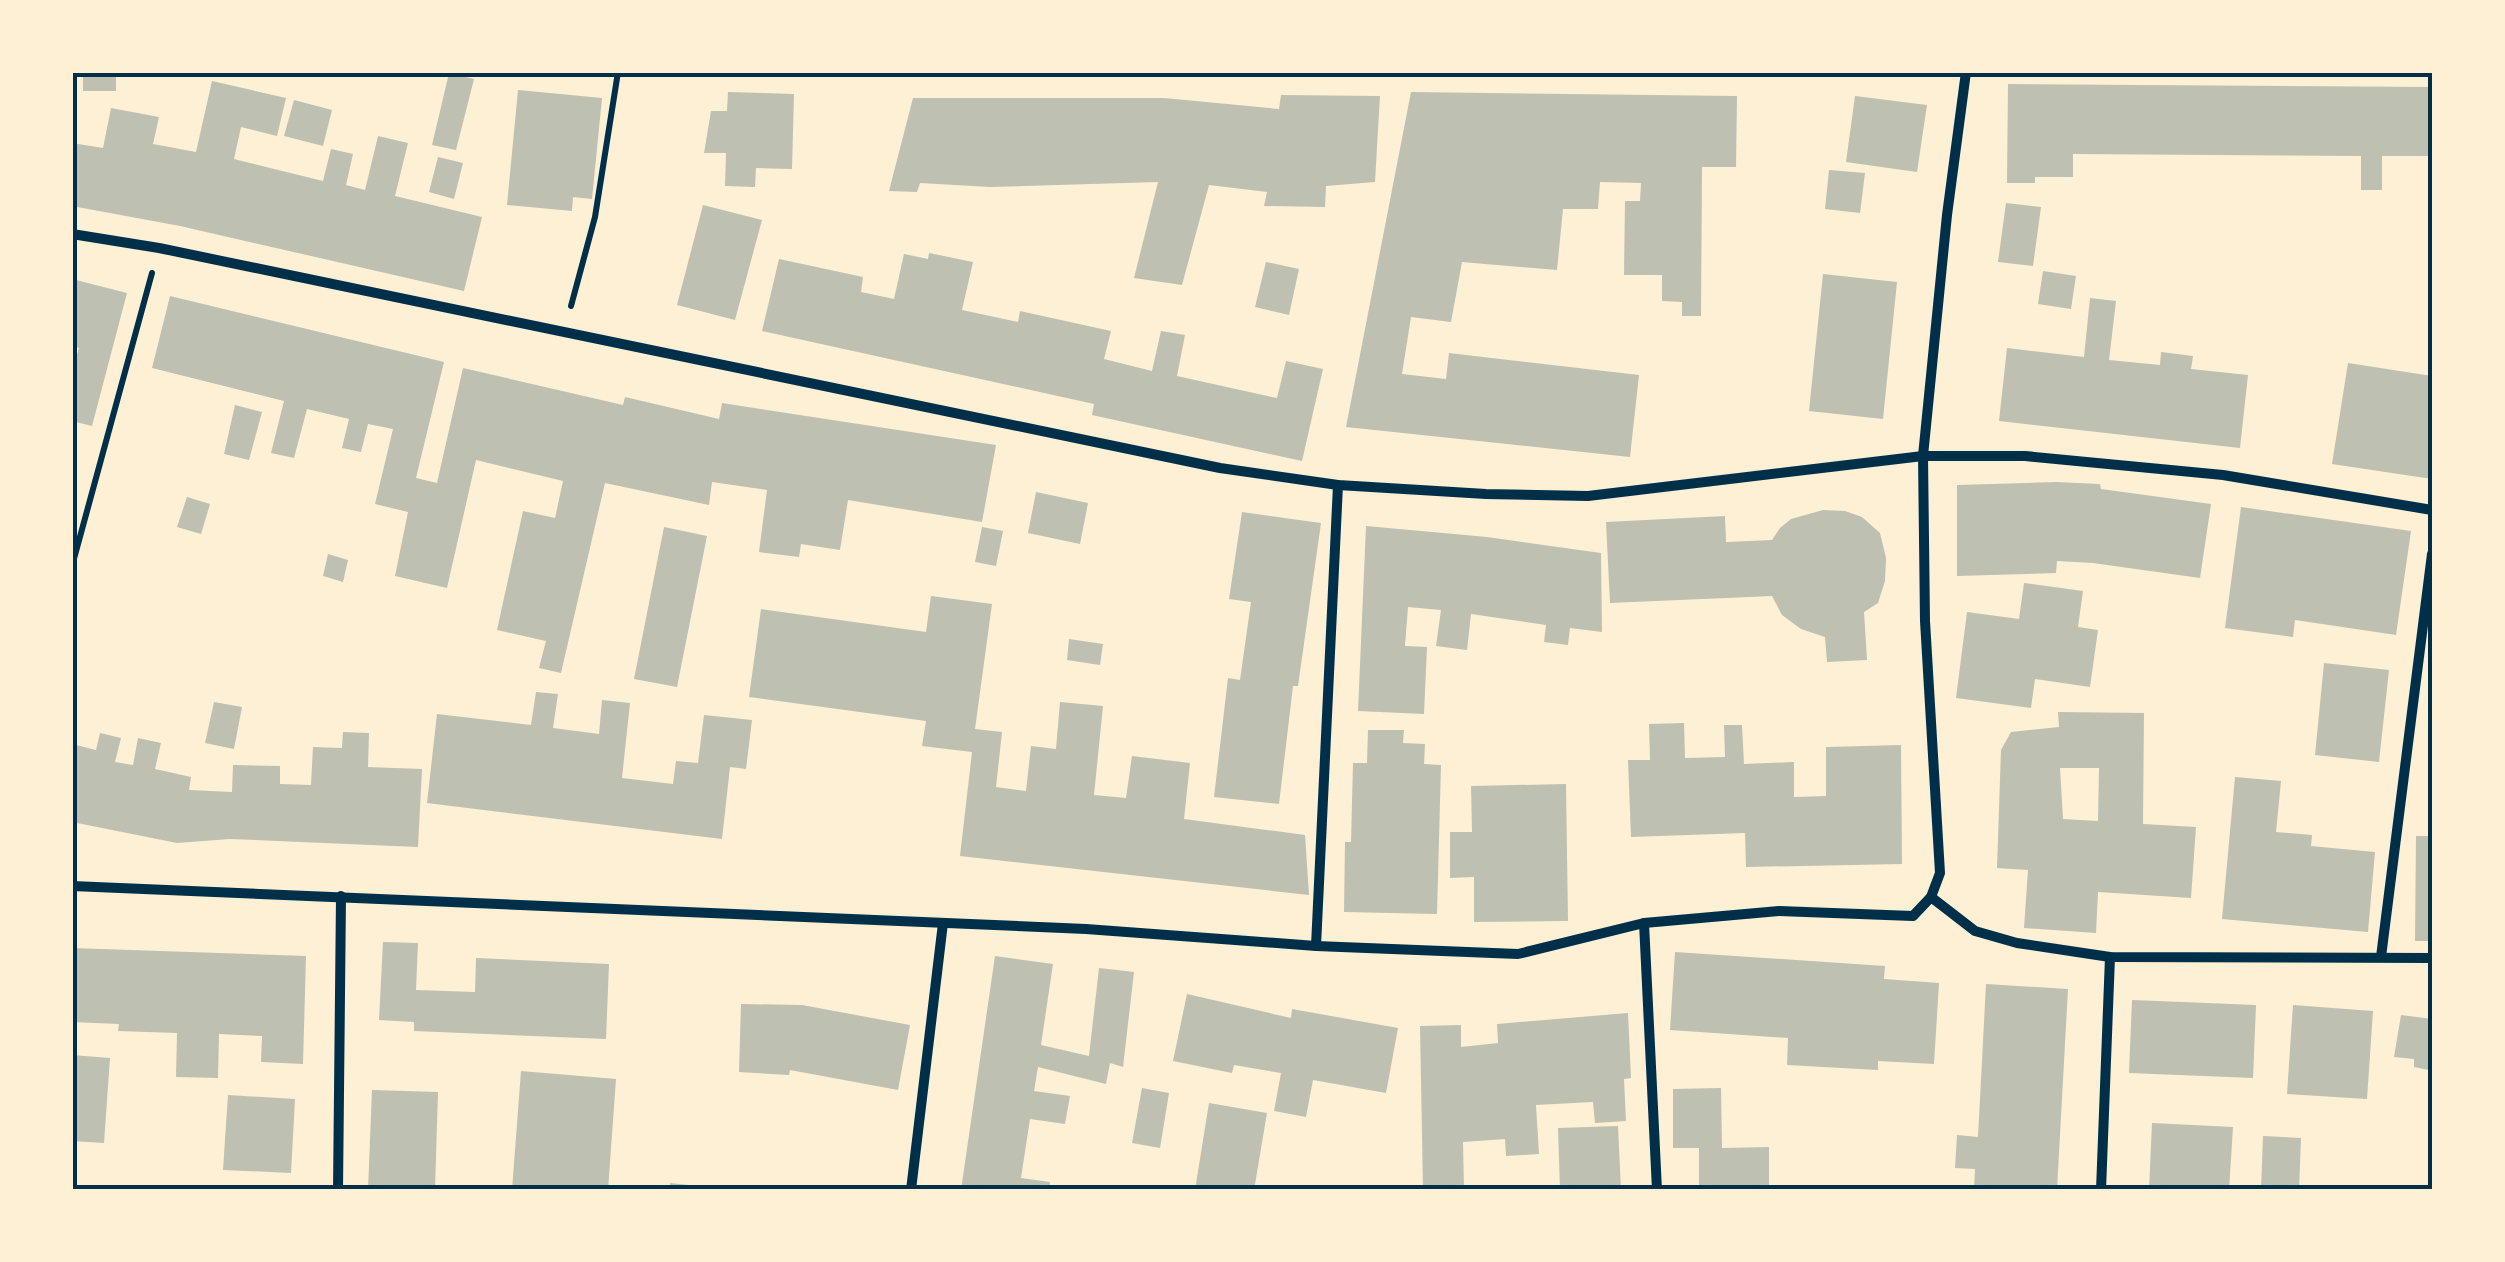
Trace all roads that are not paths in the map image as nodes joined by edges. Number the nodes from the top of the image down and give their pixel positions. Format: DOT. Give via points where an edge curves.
graph roads {
  1 [pos="1966,72"];
  2 [pos="72,234"];
  3 [pos="1923,456"];
  4 [pos="1338,484"];
  5 [pos="2432,510"];
  6 [pos="2432,554"];
  7 [pos="72,886"];
  8 [pos="341,896"];
  9 [pos="1932,897"];
  10 [pos="942,923"];
  11 [pos="1644,924"];
  12 [pos="1316,946"];
  13 [pos="2110,957"];
  14 [pos="2382,957"];
  15 [pos="2432,958"];
  16 [pos="338,1190"];
  17 [pos="910,1190"];
  18 [pos="1657,1190"];
  19 [pos="2100,1190"];
  1 -- 3 [label="street"];
  2 -- 4 [label="street" via="1220,468"];
  3 -- 4 [label="street" via="1588,496"];
  3 -- 5 [label="street" via="2104,462"];
  3 -- 9 [label="street" via="1940,873"];
  4 -- 12 [label="street"];
  6 -- 14 [label="street"];
  7 -- 8 [label="street"];
  8 -- 10 [label="street"];
  8 -- 16 [label="street"];
  9 -- 11 [label="street" via="1913,916 1779,911"];
  9 -- 13 [label="street" via="1975,932"];
  10 -- 12 [label="street"];
  10 -- 17 [label="street"];
  11 -- 12 [label="street" via="1518,954"];
  11 -- 18 [label="street"];
  13 -- 14 [label="street"];
  13 -- 19 [label="street"];
  14 -- 15 [label="street"];
}
